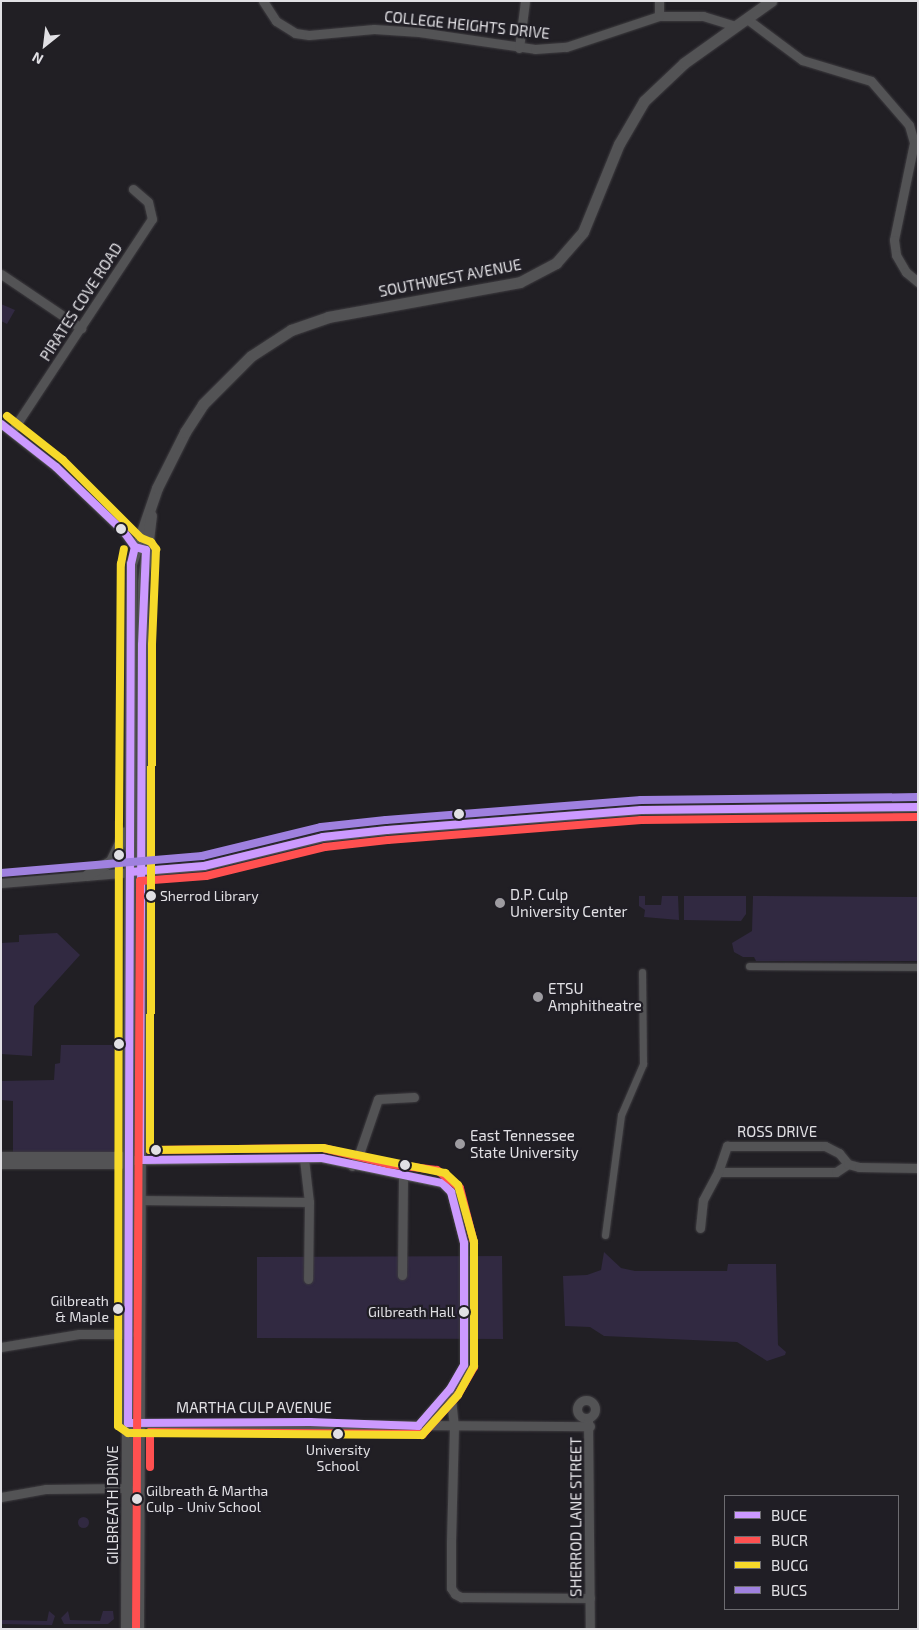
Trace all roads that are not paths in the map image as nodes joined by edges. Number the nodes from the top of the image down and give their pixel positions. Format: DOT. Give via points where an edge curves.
graph roads {
  1 [pos="263,1"];
  2 [pos="525,1"];
  3 [pos="659,1"];
  4 [pos="771,1"];
  5 [pos="659,16"];
  6 [pos="748,20"];
  7 [pos="736,26"];
  8 [pos="519,48"];
  9 [pos="916,143"];
  10 [pos="133,188"];
  11 [pos="1,274"];
  12 [pos="918,282"];
  13 [pos="81,328"];
  14 [pos="1,424"];
  15 [pos="12,431"];
  16 [pos="151,506"];
  17 [pos="134,547"];
  18 [pos="146,550"];
  19 [pos="918,807"];
  20 [pos="129,821"];
  21 [pos="142,871"];
  22 [pos="130,872"];
  23 [pos="87,875"];
  24 [pos="1,883"];
  25 [pos="749,966"];
  26 [pos="918,967"];
  27 [pos="642,972"];
  28 [pos="414,1097"];
  29 [pos="1,1156"];
  30 [pos="304,1159"];
  31 [pos="135,1160"];
  32 [pos="1,1164"];
  33 [pos="848,1164"];
  34 [pos="352,1166"];
  35 [pos="918,1168"];
  36 [pos="718,1172"];
  37 [pos="404,1173"];
  38 [pos="139,1200"];
  39 [pos="309,1202"];
  40 [pos="700,1228"];
  41 [pos="605,1235"];
  42 [pos="402,1275"];
  43 [pos="308,1279"];
  44 [pos="129,1334"];
  45 [pos="1,1347"];
  46 [pos="450,1389"];
  47 [pos="140,1422"];
  48 [pos="589,1422"];
  49 [pos="128,1423"];
  50 [pos="418,1426"];
  51 [pos="454,1427"];
  52 [pos="128,1488"];
  53 [pos="1,1497"];
  54 [pos="590,1598"];
  55 [pos="126,1629"];
  56 [pos="138,1629"];
  57 [pos="590,1629"];
  1 -- 8 [label="street, COLLEGE HEIGHTS DRIVE" via="276,21 295,33 400,31"];
  2 -- 8 [label="street"];
  3 -- 5 [label="street"];
  4 -- 6 [label="street, SOUTHWEST AVENUE"];
  5 -- 7 [label="street, COLLEGE HEIGHTS DRIVE" via="703,16"];
  5 -- 8 [label="street, COLLEGE HEIGHTS DRIVE" via="566,46"];
  6 -- 7 [label="street, SOUTHWEST AVENUE"];
  6 -- 9 [label="street" via="802,60 871,81 910,125"];
  7 -- 16 [label="street, SOUTHWEST AVENUE" via="677,69 640,105 619,144 593,214 574,246 562,258 520,282 328,317 273,340 203,404 185,432"];
  9 -- 12 [label="street" via="894,240 896,255 906,272"];
  10 -- 13 [label="street, PIRATES COVE ROAD" via="148,202 152,220"];
  11 -- 13 [label="street"];
  13 -- 15 [label="street, PIRATES COVE ROAD"];
  14 -- 15 [label="street"];
  15 -- 17 [label="street" via="56,467 124,532"];
  16 -- 17 [label="street, SOUTHWEST AVENUE"];
  16 -- 18 [label="street, SOUTHWEST AVENUE"];
  17 -- 18 [label="street"];
  17 -- 20 [label="street, SOUTHWEST AVENUE" via="131,564"];
  18 -- 21 [label="street, SOUTHWEST AVENUE"];
  19 -- 21 [label="street" via="641,810 387,830 323,837 204,866"];
  20 -- 22 [label="street, SOUTHWEST AVENUE"];
  20 -- 23 [label="street" via="121,844 110,861"];
  21 -- 22 [label="street"];
  21 -- 31 [label="street, GILBREATH DRIVE"];
  22 -- 23 [label="street"];
  22 -- 31 [label="street, GILBREATH DRIVE"];
  23 -- 24 [label="street"];
  25 -- 26 [label="street"];
  27 -- 41 [label="street" via="643,1064 621,1114"];
  28 -- 34 [label="street" via="378,1099"];
  29 -- 31 [label="street" via="121,1156"];
  30 -- 31 [label="street"];
  30 -- 34 [label="street" via="322,1158"];
  30 -- 39 [label="street"];
  31 -- 32 [label="street" via="120,1164"];
  31 -- 38 [label="street, GILBREATH DRIVE"];
  31 -- 44 [label="street, GILBREATH DRIVE"];
  33 -- 35 [label="street"];
  33 -- 36 [label="street" via="836,1172"];
  33 -- 36 [label="street, ROSS DRIVE" via="839,1153 825,1146 727,1146"];
  34 -- 37 [label="street" via="386,1174"];
  36 -- 40 [label="street, ROSS DRIVE" via="703,1200"];
  37 -- 42 [label="street"];
  37 -- 46 [label="street" via="442,1183 451,1192 462,1231 464,1365"];
  38 -- 39 [label="street"];
  38 -- 47 [label="street, GILBREATH DRIVE"];
  39 -- 43 [label="street"];
  44 -- 45 [label="street" via="79,1334"];
  44 -- 49 [label="street, GILBREATH DRIVE"];
  46 -- 50 [label="street"];
  46 -- 51 [label="street"];
  47 -- 49 [label="street, MARTHA CULP AVENUE"];
  47 -- 50 [label="street, MARTHA CULP AVENUE" via="336,1422"];
  47 -- 56 [label="street, GILBREATH DRIVE"];
  48 -- 48 [label="street, SHERROD LANE STREET" via="578,1414 580,1403 591,1402 595,1408"];
  48 -- 51 [label="street, MARTHA CULP AVENUE"];
  48 -- 54 [label="street, SHERROD LANE STREET"];
  49 -- 52 [label="street, GILBREATH DRIVE"];
  50 -- 51 [label="street, MARTHA CULP AVENUE"];
  51 -- 54 [label="street" via="451,1542 452,1588 455,1594 461,1597"];
  52 -- 53 [label="street" via="46,1489"];
  52 -- 55 [label="street, GILBREATH DRIVE"];
  54 -- 57 [label="street, SHERROD LANE STREET"];
}
